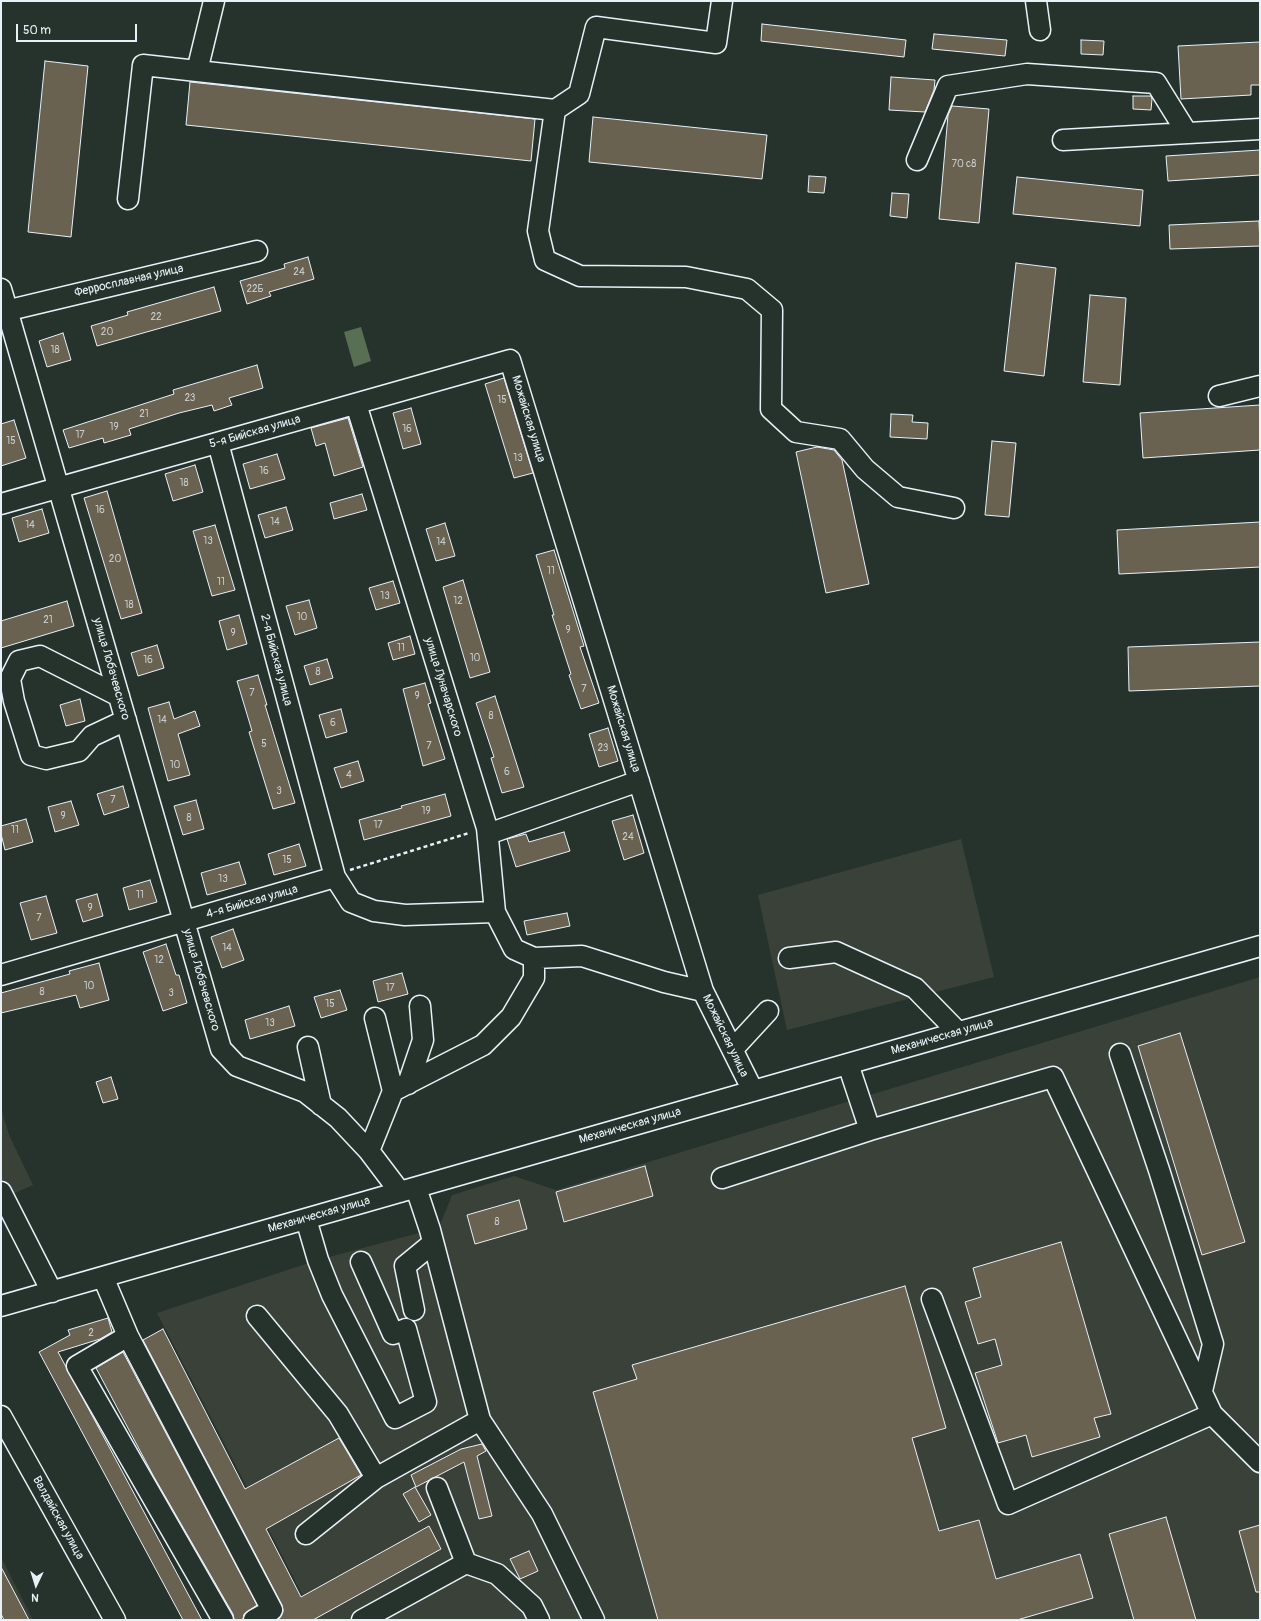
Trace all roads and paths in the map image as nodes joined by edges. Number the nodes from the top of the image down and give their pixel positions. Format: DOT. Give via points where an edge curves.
graph roads {
  1 [pos="214,1"];
  2 [pos="722,1"];
  3 [pos="1036,1"];
  4 [pos="1040,30"];
  5 [pos="197,71"];
  6 [pos="555,110"];
  7 [pos="1260,129"];
  8 [pos="1187,133"];
  9 [pos="1063,140"];
  10 [pos="917,160"];
  11 [pos="128,199"];
  12 [pos="257,251"];
  13 [pos="1,289"];
  14 [pos="4,311"];
  15 [pos="510,360"];
  16 [pos="1260,386"];
  17 [pos="1219,396"];
  18 [pos="356,404"];
  19 [pos="218,443"];
  20 [pos="59,488"];
  21 [pos="1,504"];
  22 [pos="954,508"];
  23 [pos="119,696"];
  24 [pos="126,720"];
  25 [pos="639,781"];
  26 [pos="487,831"];
  27 [pos="334,876"];
  28 [pos="495,912"];
  29 [pos="184,921"];
  30 [pos="1260,946"];
  31 [pos="534,958"];
  32 [pos="789,958"];
  33 [pos="1,975"];
  34 [pos="703,991"];
  35 [pos="420,1006"];
  36 [pos="768,1011"];
  37 [pos="375,1018"];
  38 [pos="958,1032"];
  39 [pos="308,1047"];
  40 [pos="733,1049"];
  41 [pos="1120,1054"];
  42 [pos="848,1064"];
  43 [pos="401,1087"];
  44 [pos="753,1091"];
  45 [pos="321,1105"];
  46 [pos="870,1130"];
  47 [pos="369,1151"];
  48 [pos="722,1178"];
  49 [pos="408,1190"];
  50 [pos="1,1192"];
  51 [pos="306,1219"];
  52 [pos="433,1243"];
  53 [pos="361,1262"];
  54 [pos="103,1277"];
  55 [pos="52,1292"];
  56 [pos="932,1299"];
  57 [pos="1,1306"];
  58 [pos="414,1310"];
  59 [pos="257,1316"];
  60 [pos="128,1336"];
  61 [pos="1202,1391"];
  62 [pos="1212,1414"];
  63 [pos="1,1416"];
  64 [pos="480,1420"];
  65 [pos="1260,1462"];
  66 [pos="376,1478"];
  67 [pos="437,1488"];
  68 [pos="306,1534"];
  69 [pos="466,1563"];
  70 [pos="115,1620"];
  71 [pos="223,1620"];
  72 [pos="254,1620"];
  73 [pos="362,1620"];
  74 [pos="539,1620"];
  75 [pos="594,1620"];
  1 -- 5 [label="street"];
  2 -- 6 [label="street" via="716,43 596,27 579,94"];
  3 -- 4 [label="street"];
  5 -- 6 [label="street"];
  5 -- 11 [label="street" via="143,65"];
  6 -- 22 [label="street" via="538,231 545,260 580,276 686,277 747,289 772,310 771,410 796,432 840,439 865,470 898,497"];
  7 -- 8 [label="street"];
  8 -- 9 [label="street"];
  8 -- 10 [label="street" via="1156,83 1027,74 948,86"];
  12 -- 14 [label="street, Ферросплавная улица"];
  13 -- 14 [label="street, улица Лобачевского"];
  14 -- 20 [label="street, улица Лобачевского"];
  15 -- 18 [label="street, 5-я Бийская улица"];
  15 -- 25 [label="street, Можайская улица"];
  16 -- 17 [label="street"];
  18 -- 19 [label="street, 5-я Бийская улица"];
  18 -- 26 [label="street, улица Луначарского"];
  19 -- 20 [label="street, 5-я Бийская улица"];
  19 -- 27 [label="street, 2-я Бийская улица"];
  20 -- 21 [label="street, 5-я Бийская улица"];
  20 -- 23 [label="street, улица Лобачевского"];
  23 -- 24 [label="street, улица Лобачевского"];
  23 -- 24 [label="street" via="40,656 19,661 10,679 14,701 31,755 46,759 79,751 92,736"];
  24 -- 29 [label="street, улица Лобачевского"];
  25 -- 26 [label="street"];
  25 -- 34 [label="street, Можайская улица"];
  26 -- 27 [label="path"];
  26 -- 28 [label="street, улица Луначарского"];
  27 -- 28 [label="street" via="351,902 374,911 405,915"];
  27 -- 29 [label="street, 4-я Бийская улица"];
  28 -- 31 [label="street, улица Луначарского" via="514,949"];
  29 -- 33 [label="street, 4-я Бийская улица"];
  29 -- 45 [label="street, улица Лобачевского" via="221,1049 238,1066 305,1092"];
  30 -- 38 [label="street, Механическая улица"];
  31 -- 34 [label="street" via="582,956 664,982"];
  31 -- 43 [label="street" via="534,978 515,1011 483,1045"];
  32 -- 38 [label="street" via="836,952 915,988"];
  34 -- 40 [label="street, Можайская улица"];
  35 -- 43 [label="street" via="423,1040"];
  36 -- 40 [label="street"];
  37 -- 43 [label="street"];
  38 -- 42 [label="street, Механическая улица"];
  39 -- 45 [label="street"];
  40 -- 44 [label="street, Можайская улица"];
  41 -- 61 [label="street" via="1213,1344"];
  42 -- 44 [label="street, Механическая улица"];
  42 -- 46 [label="street"];
  43 -- 47 [label="street"];
  44 -- 49 [label="street, Механическая улица"];
  45 -- 47 [label="street" via="338,1118"];
  46 -- 48 [label="street"];
  46 -- 61 [label="street" via="1053,1077"];
  47 -- 49 [label="street"];
  49 -- 51 [label="street, Механическая улица"];
  49 -- 52 [label="street"];
  50 -- 55 [label="street"];
  51 -- 53 [label="street" via="332,1295 394,1418 426,1402 406,1329 393,1334"];
  51 -- 54 [label="street, Механическая улица"];
  52 -- 58 [label="street" via="405,1266"];
  52 -- 64 [label="street"];
  54 -- 55 [label="street, Механическая улица"];
  54 -- 60 [label="street"];
  55 -- 57 [label="street, Механическая улица"];
  56 -- 62 [label="street" via="1008,1504"];
  59 -- 66 [label="street" via="338,1414"];
  60 -- 71 [label="street" via="78,1366"];
  60 -- 72 [label="street" via="272,1610"];
  61 -- 62 [label="street"];
  62 -- 65 [label="street"];
  63 -- 70 [label="street, Валдайская улица"];
  64 -- 66 [label="street"];
  64 -- 75 [label="street" via="542,1514"];
  66 -- 68 [label="street"];
  67 -- 69 [label="street"];
  69 -- 73 [label="street"];
  69 -- 74 [label="street" via="497,1574 532,1606"];
}
